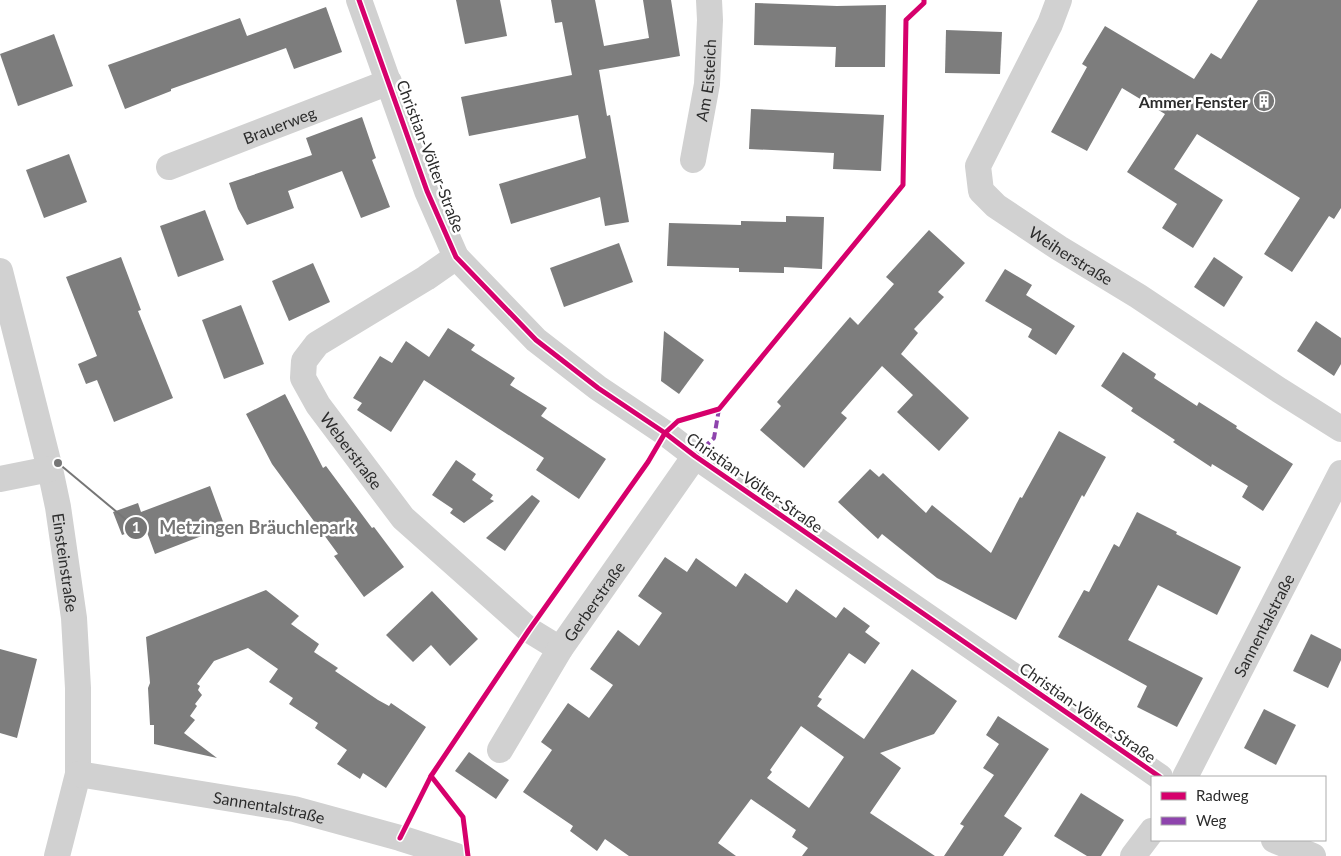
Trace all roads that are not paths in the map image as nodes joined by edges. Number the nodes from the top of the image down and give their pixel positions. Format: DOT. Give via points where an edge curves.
graph roads {
  1 [pos="359,0"];
  2 [pos="709,0"];
  3 [pos="1059,0"];
  4 [pos="389,82"];
  5 [pos="692,160"];
  6 [pos="169,167"];
  7 [pos="456,257"];
  8 [pos="0,271"];
  9 [pos="1341,429"];
  10 [pos="695,456"];
  11 [pos="50,469"];
  12 [pos="1341,473"];
  13 [pos="0,480"];
  14 [pos="560,649"];
  15 [pos="500,750"];
  16 [pos="78,774"];
  17 [pos="1159,776"];
  18 [pos="1186,776"];
  19 [pos="1151,832"];
  20 [pos="1276,841"];
  21 [pos="57,856"];
  22 [pos="456,856"];
  23 [pos="1133,856"];
  24 [pos="1313,856"];
  1 -- 4 [label="street, Christian-Völter-Straße"];
  2 -- 5 [label="street, Am Eisteich" via="707,84"];
  3 -- 9 [label="street, Weiherstraße" via="978,166 981,191 996,206 1051,243"];
  4 -- 6 [label="street, Brauerweg"];
  4 -- 7 [label="street, Christian-Völter-Straße" via="427,190"];
  7 -- 10 [label="street, Christian-Völter-Straße" via="536,340"];
  7 -- 14 [label="street, Weberstraße" via="318,344 304,361 303,378 318,405 404,518 529,630"];
  8 -- 11 [label="street, Einsteinstraße"];
  10 -- 14 [label="street, Gerberstraße"];
  10 -- 17 [label="street, Christian-Völter-Straße"];
  11 -- 13 [label="street"];
  11 -- 16 [label="street, Einsteinstraße" via="74,618"];
  12 -- 18 [label="street, Sannentalstraße"];
  14 -- 15 [label="street, Gerberstraße"];
  16 -- 21 [label="street, Einsteinstraße"];
  16 -- 22 [label="street, Sannentalstraße" via="294,808"];
  19 -- 23 [label="street"];
  20 -- 24 [label="street"];
}
